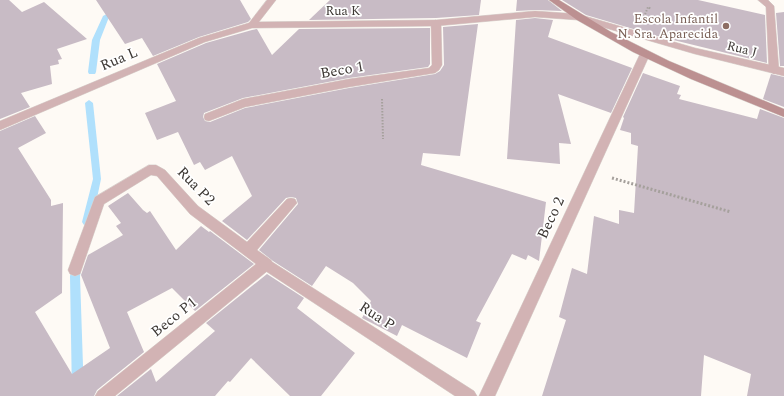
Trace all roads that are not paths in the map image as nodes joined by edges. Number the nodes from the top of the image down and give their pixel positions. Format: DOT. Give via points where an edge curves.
graph roads {
  1 [pos="272,0"];
  2 [pos="553,0"];
  3 [pos="762,0"];
  4 [pos="578,18"];
  5 [pos="436,23"];
  6 [pos="252,25"];
  7 [pos="645,54"];
  8 [pos="779,72"];
  9 [pos="784,113"];
  10 [pos="209,117"];
  11 [pos="0,126"];
  12 [pos="291,203"];
  13 [pos="248,251"];
  14 [pos="266,264"];
  15 [pos="75,270"];
  16 [pos="103,396"];
  17 [pos="469,396"];
  18 [pos="487,396"];
  1 -- 6 [label="street"];
  2 -- 4 [label="street"];
  3 -- 8 [label="street" via="770,6"];
  4 -- 5 [label="street, Rua K" via="535,14"];
  4 -- 7 [label="street"];
  4 -- 8 [label="street, Rua J"];
  5 -- 6 [label="street, Rua K"];
  5 -- 10 [label="street, Beco 1" via="436,68 428,72 243,103"];
  6 -- 11 [label="street, Rua L" via="202,40"];
  7 -- 9 [label="street" via="701,81"];
  7 -- 18 [label="street, Beco 2"];
  12 -- 13 [label="street"];
  13 -- 14 [label="street, Rua P2"];
  13 -- 15 [label="street, Rua P2" via="194,210 161,173 149,170 99,202"];
  14 -- 16 [label="street, Beco P1"];
  14 -- 17 [label="street, Rua P"];
}
